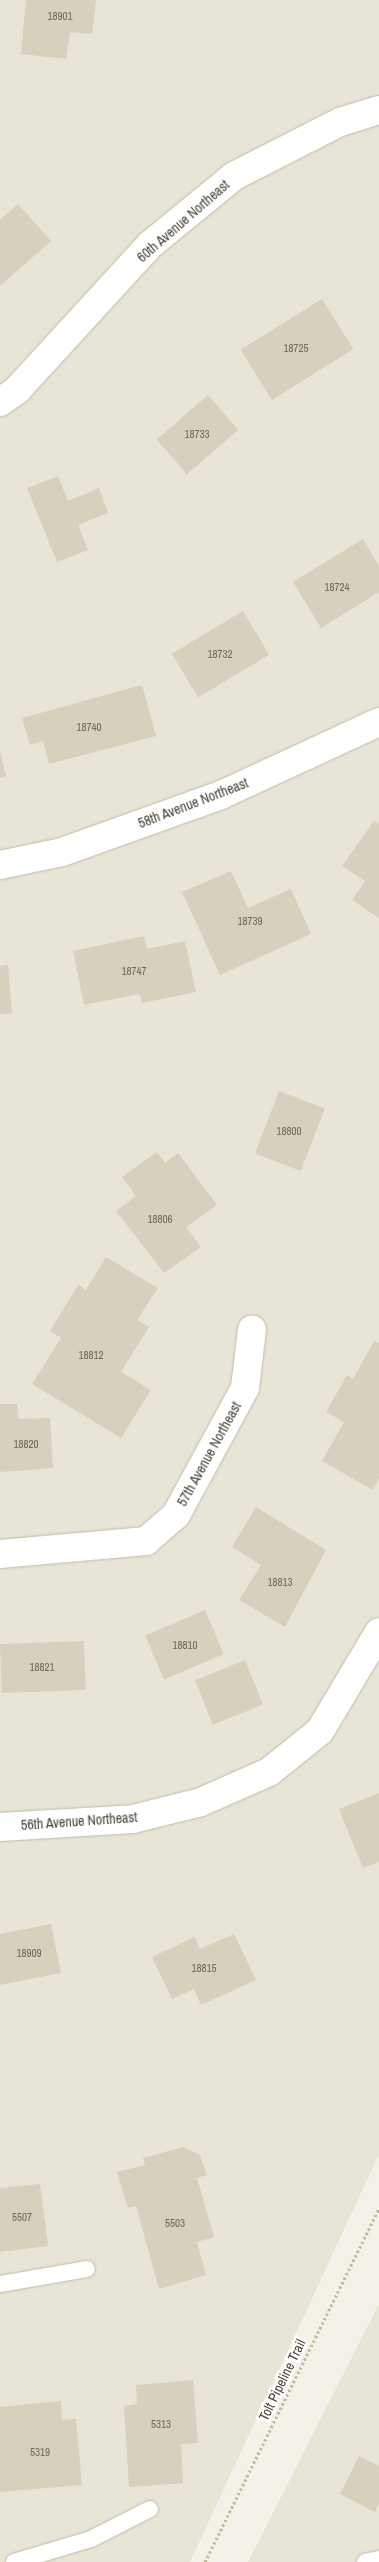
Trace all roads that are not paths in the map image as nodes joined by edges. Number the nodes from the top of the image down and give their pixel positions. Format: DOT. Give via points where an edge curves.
graph roads {
  1 [pos="379,110"];
  2 [pos="0,402"];
  3 [pos="379,722"];
  4 [pos="0,865"];
  5 [pos="252,1329"];
  6 [pos="0,1554"];
  7 [pos="379,1632"];
  8 [pos="0,1827"];
  9 [pos="87,2269"];
  10 [pos="0,2284"];
  11 [pos="150,2509"];
  12 [pos="379,2559"];
  13 [pos="14,2562"];
  14 [pos="365,2562"];
  1 -- 2 [label="street, 60th Avenue Northeast" via="340,122 234,176 151,244 17,390"];
  3 -- 4 [label="street, 58th Avenue Northeast" via="222,795 62,852"];
  5 -- 6 [label="street, 57th Avenue Northeast" via="245,1388 176,1515 146,1541"];
  7 -- 8 [label="street, 56th Avenue Northeast" via="320,1731 269,1772 200,1802 133,1819"];
  9 -- 10 [label="lane"];
  11 -- 13 [label="lane" via="91,2539"];
  12 -- 14 [label="lane"];
}
